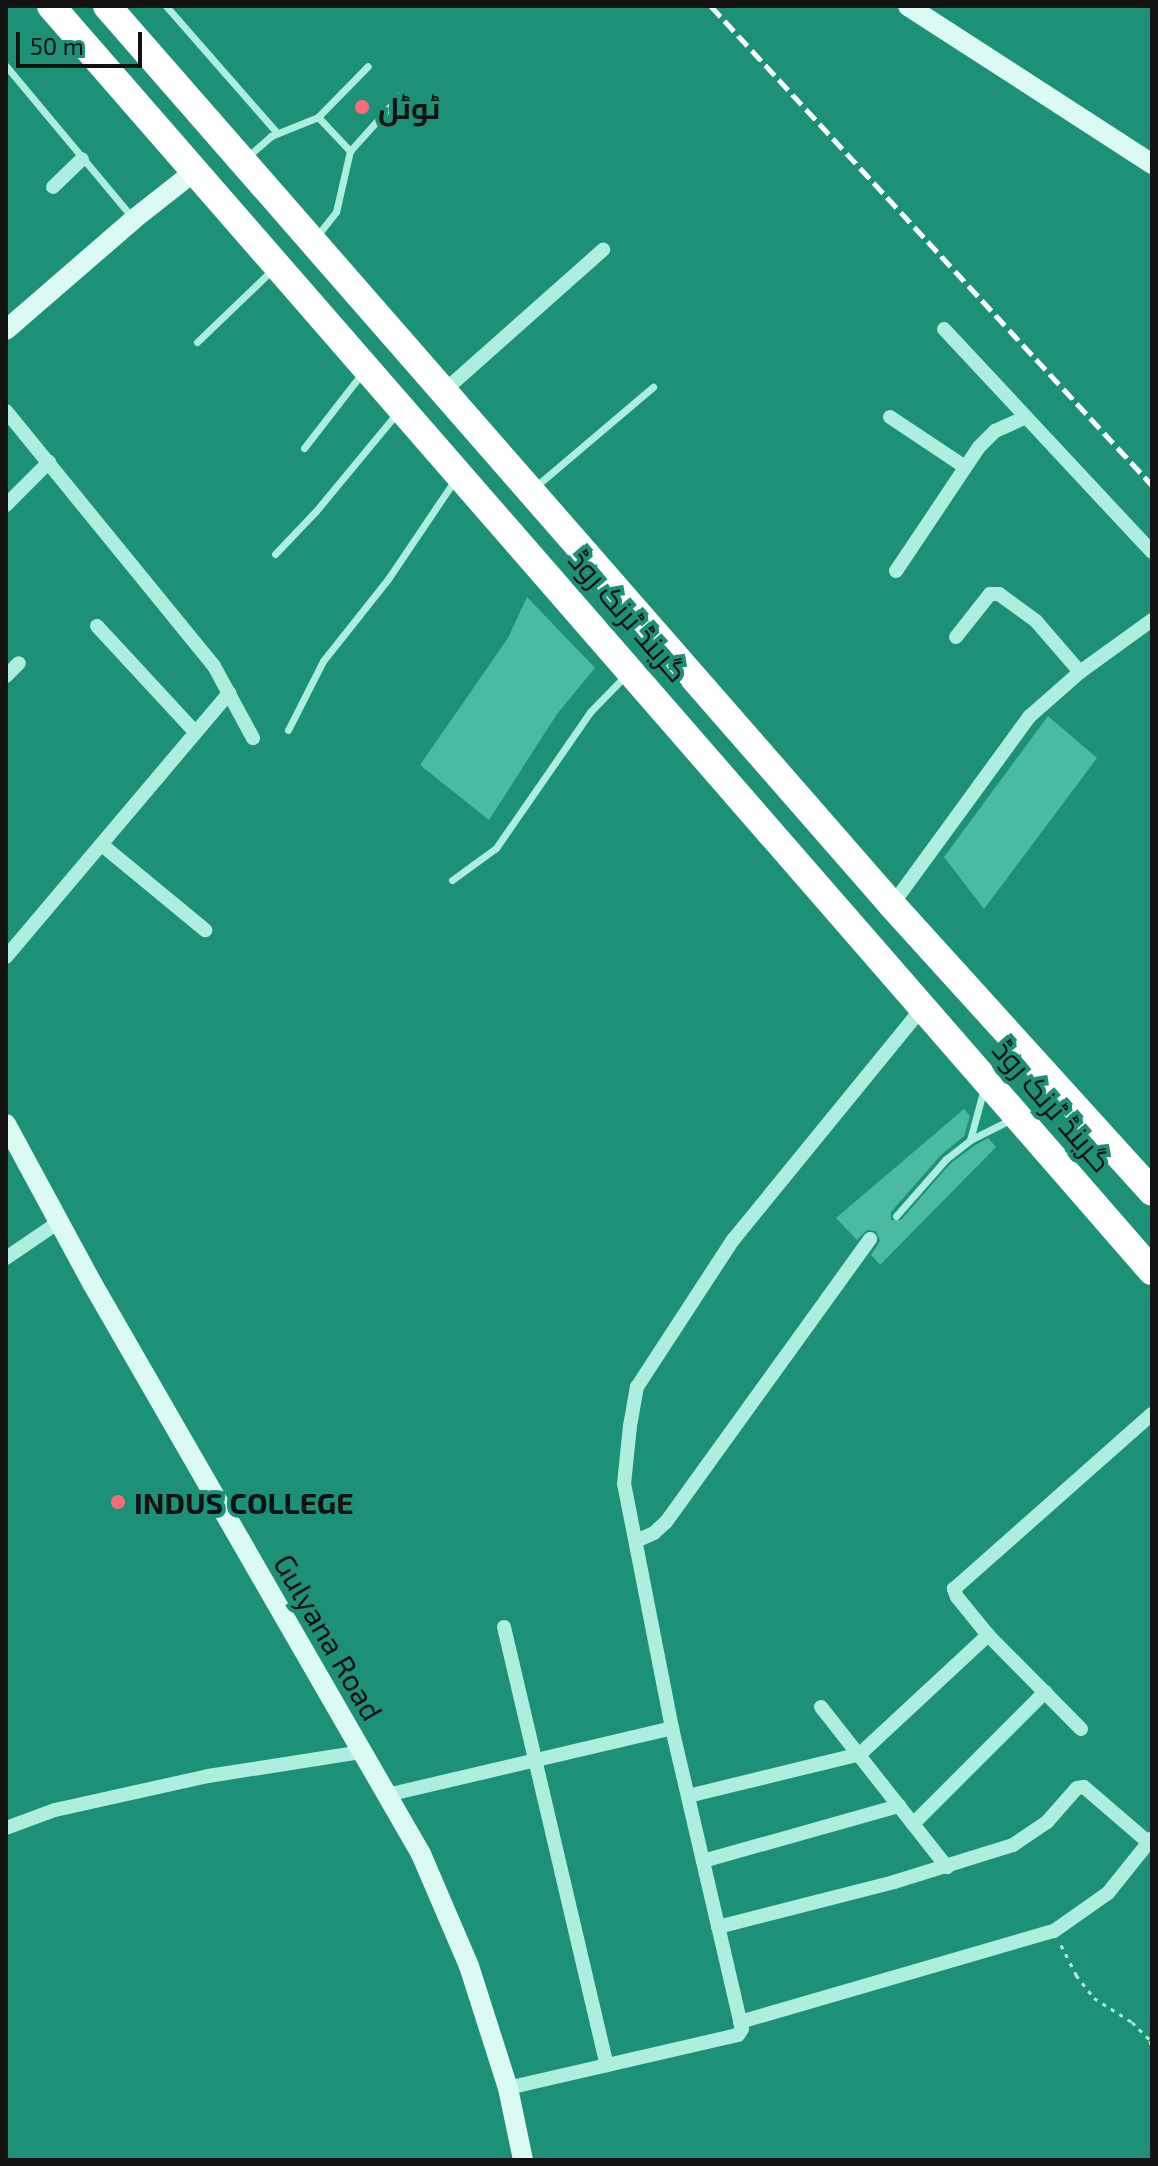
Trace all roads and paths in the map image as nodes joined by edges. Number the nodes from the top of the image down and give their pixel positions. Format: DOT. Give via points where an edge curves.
graph roads {
  1 [pos="51,6"];
  2 [pos="107,6"];
  3 [pos="166,6"];
  4 [pos="908,6"];
  5 [pos="6,66"];
  6 [pos="368,66"];
  7 [pos="401,94"];
  8 [pos="318,117"];
  9 [pos="277,133"];
  10 [pos="350,151"];
  11 [pos="236,153"];
  12 [pos="82,159"];
  13 [pos="1152,164"];
  14 [pos="195,171"];
  15 [pos="53,187"];
  16 [pos="134,219"];
  17 [pos="313,241"];
  18 [pos="603,250"];
  19 [pos="277,264"];
  20 [pos="944,329"];
  21 [pos="6,330"];
  22 [pos="197,342"];
  23 [pos="367,367"];
  24 [pos="653,387"];
  25 [pos="444,391"];
  26 [pos="402,407"];
  27 [pos="6,411"];
  28 [pos="890,417"];
  29 [pos="1026,417"];
  30 [pos="304,448"];
  31 [pos="49,462"];
  32 [pos="965,467"];
  33 [pos="460,473"];
  34 [pos="531,491"];
  35 [pos="6,505"];
  36 [pos="1152,552"];
  37 [pos="275,554"];
  38 [pos="896,571"];
  39 [pos="1152,620"];
  40 [pos="97,626"];
  41 [pos="956,637"];
  42 [pos="19,663"];
  43 [pos="631,670"];
  44 [pos="1080,672"];
  45 [pos="6,676"];
  46 [pos="229,693"];
  47 [pos="288,730"];
  48 [pos="195,732"];
  49 [pos="253,738"];
  50 [pos="102,845"];
  51 [pos="452,880"];
  52 [pos="892,905"];
  53 [pos="205,930"];
  54 [pos="860,933"];
  55 [pos="6,957"];
  56 [pos="924,1006"];
  57 [pos="986,1079"];
  58 [pos="1018,1116"];
  59 [pos="6,1124"];
  60 [pos="970,1140"];
  61 [pos="1152,1192"];
  62 [pos="896,1216"];
  63 [pos="59,1222"];
  64 [pos="870,1239"];
  65 [pos="6,1258"];
  66 [pos="1152,1271"];
  67 [pos="1152,1414"];
  68 [pos="636,1541"];
  69 [pos="504,1627"];
  70 [pos="988,1635"];
  71 [pos="1045,1692"];
  72 [pos="821,1707"];
  73 [pos="672,1728"];
  74 [pos="1081,1729"];
  75 [pos="362,1752"];
  76 [pos="860,1754"];
  77 [pos="537,1760"];
  78 [pos="387,1795"];
  79 [pos="688,1796"];
  80 [pos="899,1806"];
  81 [pos="913,1824"];
  82 [pos="6,1828"];
  83 [pos="1150,1840"];
  84 [pos="703,1861"];
  85 [pos="947,1867"];
  86 [pos="718,1927"];
  87 [pos="1054,1931"];
  88 [pos="740,2022"];
  89 [pos="1152,2051"];
  90 [pos="607,2065"];
  91 [pos="508,2088"];
  92 [pos="523,2160"];
  1 -- 14 [label="highway, گرینڈ ٹرنک روڈ"];
  2 -- 11 [label="highway, گرینڈ ٹرنک روڈ"];
  3 -- 9 [label="lane"];
  4 -- 13 [label="main road"];
  5 -- 12 [label="lane"];
  6 -- 8 [label="lane"];
  7 -- 10 [label="lane"];
  8 -- 9 [label="lane"];
  8 -- 10 [label="lane"];
  9 -- 11 [label="lane"];
  10 -- 17 [label="lane" via="336,212"];
  11 -- 14 [label="highway"];
  11 -- 17 [label="highway, گرینڈ ٹرنک روڈ"];
  12 -- 15 [label="street"];
  12 -- 16 [label="lane"];
  14 -- 16 [label="main road"];
  14 -- 19 [label="highway, گرینڈ ٹرنک روڈ"];
  16 -- 21 [label="main road"];
  17 -- 25 [label="highway, گرینڈ ٹرنک روڈ"];
  18 -- 25 [label="street"];
  19 -- 22 [label="lane"];
  19 -- 23 [label="highway, گرینڈ ٹرنک روڈ"];
  20 -- 29 [label="street"];
  23 -- 26 [label="highway, گرینڈ ٹرنک روڈ"];
  23 -- 30 [label="lane"];
  24 -- 34 [label="lane"];
  25 -- 34 [label="highway, گرینڈ ٹرنک روڈ"];
  26 -- 33 [label="highway, گرینڈ ٹرنک روڈ"];
  26 -- 37 [label="lane"];
  27 -- 31 [label="street"];
  28 -- 32 [label="street"];
  29 -- 32 [label="street" via="995,431"];
  29 -- 36 [label="street"];
  31 -- 35 [label="street"];
  31 -- 46 [label="street" via="214,666"];
  32 -- 38 [label="street"];
  33 -- 43 [label="highway, گرینڈ ٹرنک روڈ"];
  33 -- 47 [label="lane" via="388,579 323,661"];
  34 -- 52 [label="highway, گرینڈ ٹرنک روڈ"];
  39 -- 44 [label="street"];
  40 -- 48 [label="street"];
  41 -- 44 [label="street" via="990,594 999,594 1036,621"];
  42 -- 45 [label="street"];
  43 -- 51 [label="lane" via="590,712 496,848"];
  43 -- 54 [label="highway, گرینڈ ٹرنک روڈ"];
  44 -- 52 [label="street" via="1030,716"];
  46 -- 48 [label="street"];
  46 -- 49 [label="street"];
  48 -- 50 [label="street"];
  50 -- 53 [label="street"];
  50 -- 55 [label="street"];
  52 -- 54 [label="highway"];
  52 -- 61 [label="highway, گرینڈ ٹرنک روڈ"];
  54 -- 56 [label="highway, گرینڈ ٹرنک روڈ"];
  56 -- 57 [label="highway, گرینڈ ٹرنک روڈ"];
  56 -- 68 [label="street" via="733,1240 637,1387 624,1484"];
  57 -- 58 [label="highway, گرینڈ ٹرنک روڈ"];
  57 -- 60 [label="lane"];
  58 -- 60 [label="lane"];
  58 -- 66 [label="highway, گرینڈ ٹرنک روڈ"];
  59 -- 63 [label="main road, Gulyana Road"];
  60 -- 62 [label="lane"];
  63 -- 65 [label="street"];
  63 -- 75 [label="main road, Gulyana Road"];
  64 -- 68 [label="street" via="666,1522"];
  67 -- 70 [label="street" via="954,1589"];
  68 -- 73 [label="street"];
  69 -- 77 [label="street"];
  70 -- 71 [label="street"];
  70 -- 76 [label="street"];
  71 -- 74 [label="street"];
  71 -- 81 [label="street"];
  72 -- 76 [label="street"];
  73 -- 77 [label="street"];
  73 -- 79 [label="street"];
  75 -- 78 [label="main road, Gulyana Road"];
  75 -- 82 [label="street" via="208,1776 55,1810"];
  76 -- 79 [label="street"];
  76 -- 80 [label="street"];
  77 -- 78 [label="street"];
  77 -- 90 [label="street"];
  78 -- 91 [label="main road, Gulyana Road" via="447,1908"];
  79 -- 84 [label="street"];
  80 -- 81 [label="street"];
  80 -- 84 [label="street"];
  81 -- 85 [label="street"];
  83 -- 85 [label="street" via="1084,1787 1013,1845"];
  83 -- 87 [label="street" via="1108,1893"];
  84 -- 86 [label="street"];
  85 -- 86 [label="street"];
  86 -- 88 [label="street"];
  87 -- 88 [label="street"];
  87 -- 89 [label="path" via="1094,1998 1132,2022 1150,2040"];
  88 -- 90 [label="street" via="738,2035"];
  90 -- 91 [label="street"];
  91 -- 92 [label="main road, Gulyana Road"];
}
